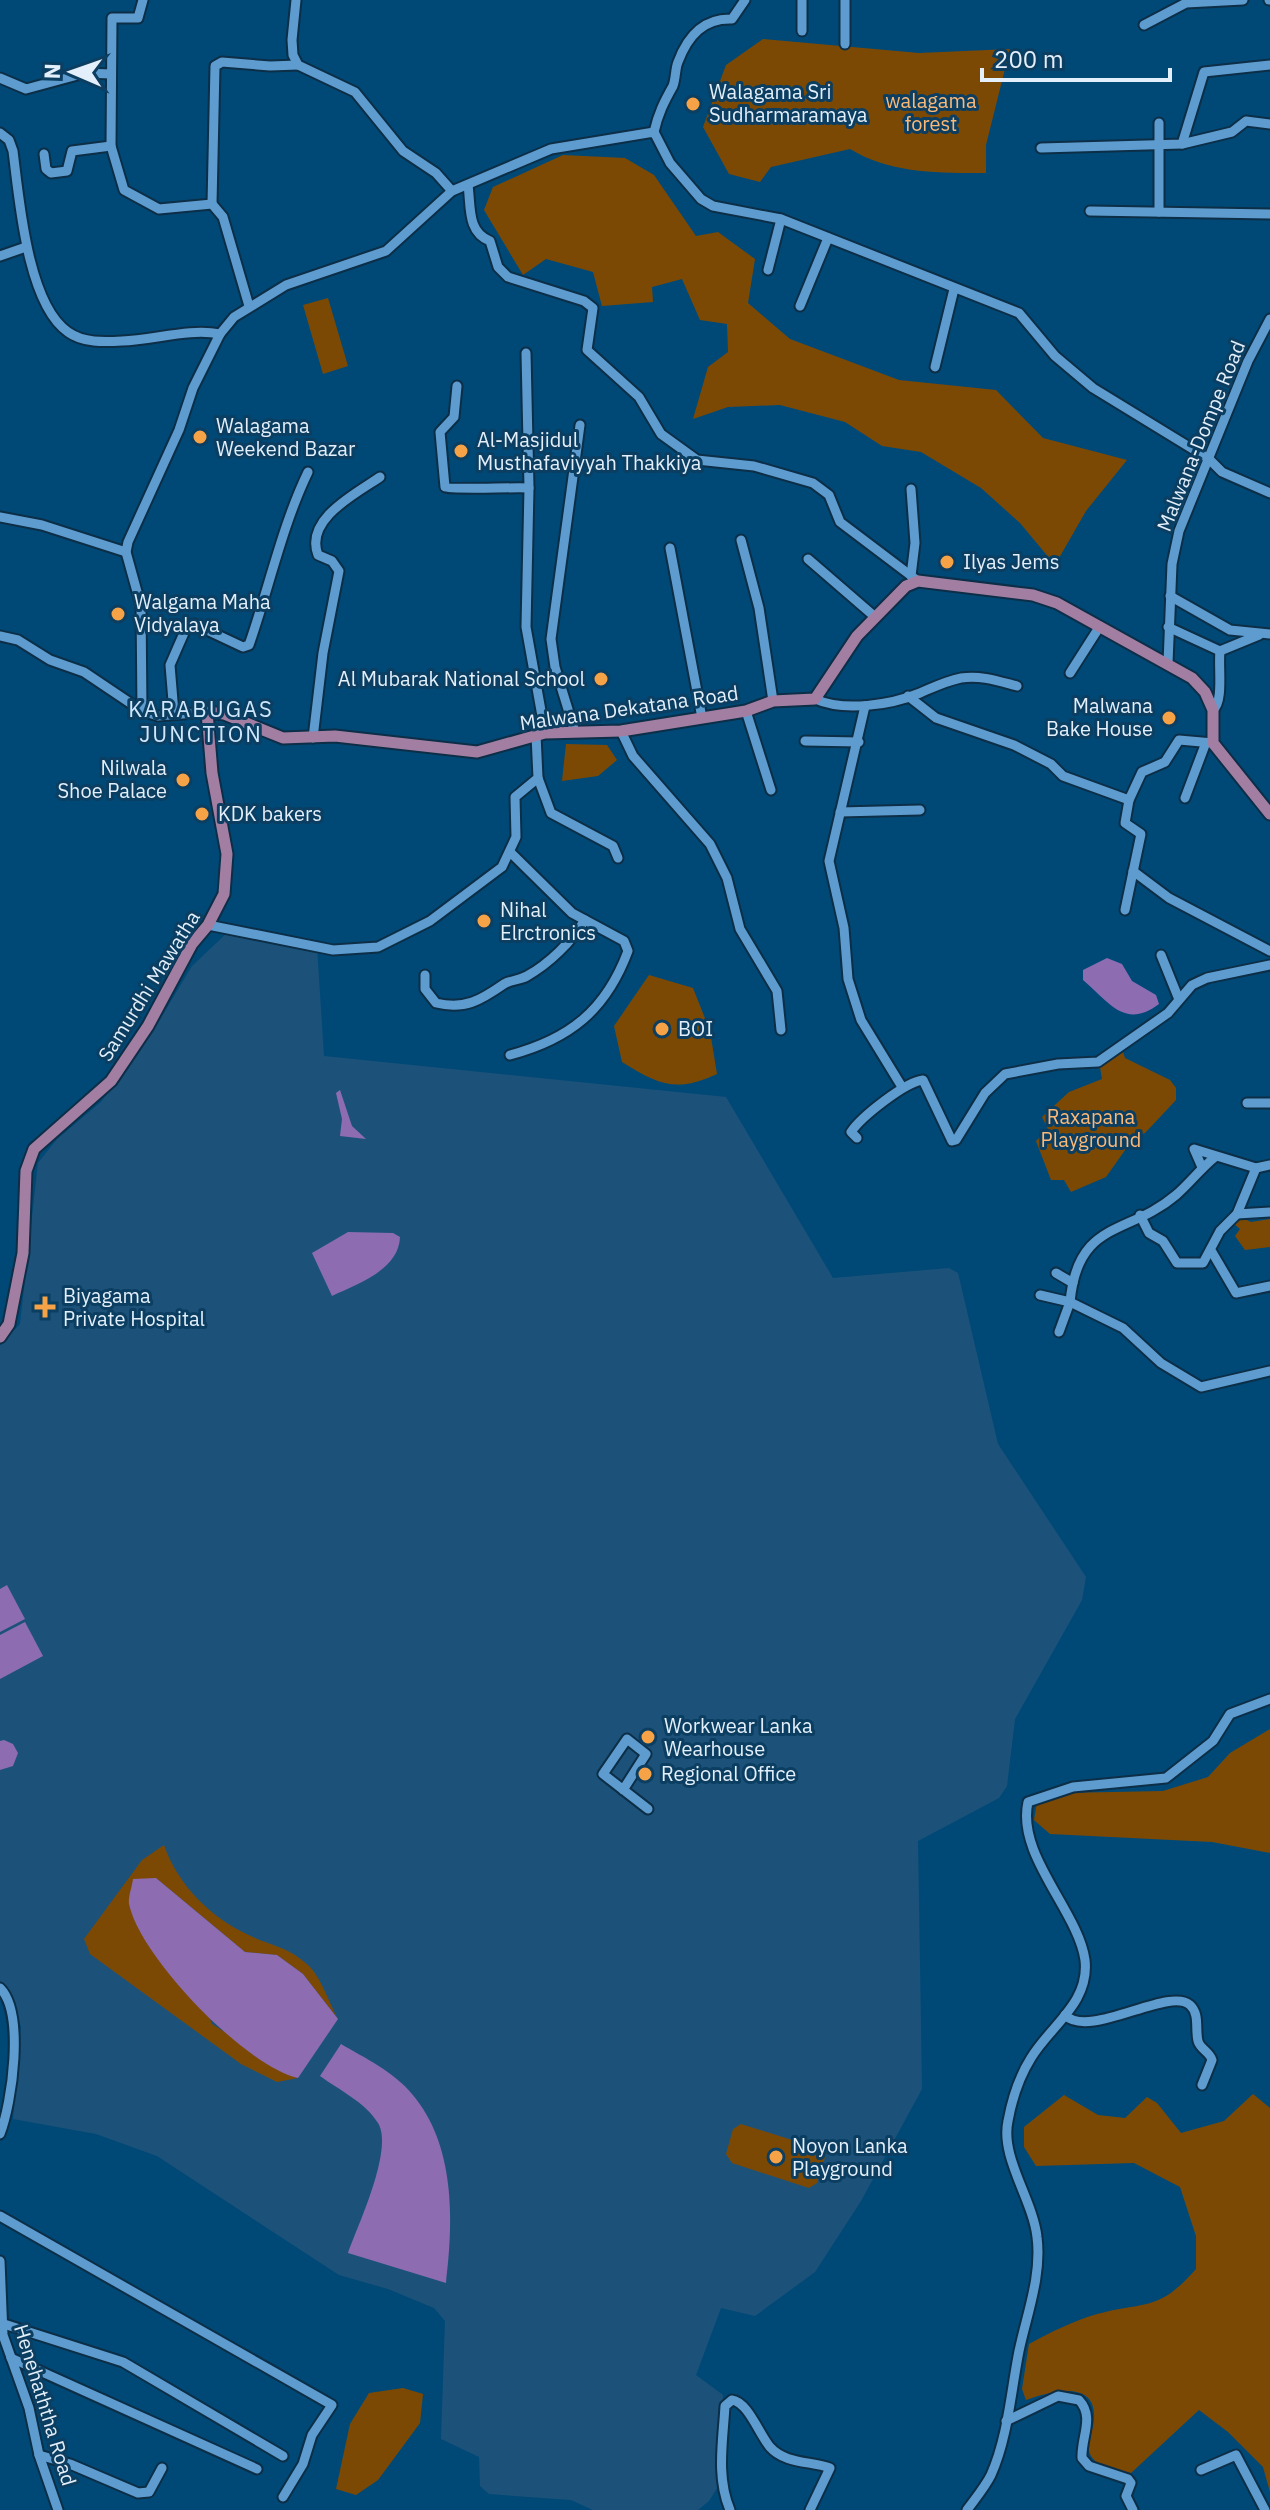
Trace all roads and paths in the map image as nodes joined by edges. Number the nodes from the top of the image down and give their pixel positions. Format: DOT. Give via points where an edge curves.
graph roads {
  1 [pos="143,0"];
  2 [pos="296,0"];
  3 [pos="745,0"];
  4 [pos="802,0"];
  5 [pos="845,0"];
  6 [pos="1243,0"];
  7 [pos="1144,25"];
  8 [pos="802,31"];
  9 [pos="845,44"];
  10 [pos="298,65"];
  11 [pos="1270,65"];
  12 [pos="111,74"];
  13 [pos="0,78"];
  14 [pos="1159,123"];
  15 [pos="1270,124"];
  16 [pos="654,132"];
  17 [pos="0,133"];
  18 [pos="1182,144"];
  19 [pos="111,146"];
  20 [pos="1159,147"];
  21 [pos="1041,148"];
  22 [pos="44,154"];
  23 [pos="468,185"];
  24 [pos="452,191"];
  25 [pos="212,204"];
  26 [pos="1090,211"];
  27 [pos="1159,212"];
  28 [pos="1270,214"];
  29 [pos="781,219"];
  30 [pos="828,238"];
  31 [pos="26,247"];
  32 [pos="0,256"];
  33 [pos="768,270"];
  34 [pos="954,289"];
  35 [pos="249,306"];
  36 [pos="800,306"];
  37 [pos="1270,319"];
  38 [pos="220,334"];
  39 [pos="526,353"];
  40 [pos="935,367"];
  41 [pos="457,386"];
  42 [pos="580,425"];
  43 [pos="1209,459"];
  44 [pos="308,472"];
  45 [pos="380,477"];
  46 [pos="529,488"];
  47 [pos="911,489"];
  48 [pos="1270,493"];
  49 [pos="0,517"];
  50 [pos="741,540"];
  51 [pos="670,548"];
  52 [pos="126,552"];
  53 [pos="808,559"];
  54 [pos="914,578"];
  55 [pos="1170,596"];
  56 [pos="874,616"];
  57 [pos="1100,626"];
  58 [pos="1168,627"];
  59 [pos="1265,634"];
  60 [pos="0,636"];
  61 [pos="1220,651"];
  62 [pos="1168,663"];
  63 [pos="1070,673"];
  64 [pos="1017,686"];
  65 [pos="908,696"];
  66 [pos="815,699"];
  67 [pos="773,701"];
  68 [pos="865,706"];
  69 [pos="1213,710"];
  70 [pos="142,711"];
  71 [pos="746,711"];
  72 [pos="207,712"];
  73 [pos="174,713"];
  74 [pos="702,718"];
  75 [pos="621,731"];
  76 [pos="575,732"];
  77 [pos="540,734"];
  78 [pos="313,738"];
  79 [pos="805,741"];
  80 [pos="859,742"];
  81 [pos="1209,744"];
  82 [pos="538,778"];
  83 [pos="771,790"];
  84 [pos="1185,798"];
  85 [pos="1129,800"];
  86 [pos="920,810"];
  87 [pos="840,812"];
  88 [pos="1270,814"];
  89 [pos="511,853"];
  90 [pos="618,858"];
  91 [pos="1133,871"];
  92 [pos="1125,910"];
  93 [pos="585,920"];
  94 [pos="208,925"];
  95 [pos="1270,951"];
  96 [pos="1161,955"];
  97 [pos="1270,965"];
  98 [pos="425,975"];
  99 [pos="1178,997"];
  100 [pos="781,1030"];
  101 [pos="510,1055"];
  102 [pos="902,1087"];
  103 [pos="1247,1103"];
  104 [pos="1270,1103"];
  105 [pos="857,1138"];
  106 [pos="1215,1157"];
  107 [pos="1201,1165"];
  108 [pos="1270,1165"];
  109 [pos="1256,1168"];
  110 [pos="1270,1212"];
  111 [pos="1237,1214"];
  112 [pos="1140,1215"];
  113 [pos="1212,1252"];
  114 [pos="1056,1273"];
  115 [pos="1073,1283"];
  116 [pos="1270,1286"];
  117 [pos="1040,1295"];
  118 [pos="1070,1302"];
  119 [pos="1059,1332"];
  120 [pos="0,1337"];
  121 [pos="1270,1371"];
  122 [pos="1270,1699"];
  123 [pos="623,1790"];
  124 [pos="648,1809"];
  125 [pos="0,1988"];
  126 [pos="4,2002"];
  127 [pos="1065,2015"];
  128 [pos="1202,2085"];
  129 [pos="2,2122"];
  130 [pos="0,2134"];
  131 [pos="0,2216"];
  132 [pos="0,2261"];
  133 [pos="1,2291"];
  134 [pos="1,2323"];
  135 [pos="11,2358"];
  136 [pos="1006,2421"];
  137 [pos="39,2455"];
  138 [pos="283,2456"];
  139 [pos="162,2468"];
  140 [pos="257,2469"];
  141 [pos="1201,2470"];
  142 [pos="283,2497"];
  143 [pos="58,2510"];
  144 [pos="730,2510"];
  145 [pos="810,2510"];
  146 [pos="967,2510"];
  147 [pos="1133,2510"];
  148 [pos="1265,2510"];
  1 -- 12 [label="street" via="138,18 112,18"];
  2 -- 10 [label="street" via="292,40"];
  3 -- 16 [label="street" via="732,19 701,25 689,41 660,105"];
  4 -- 8 [label="street"];
  5 -- 9 [label="street"];
  6 -- 7 [label="street" via="1175,6"];
  10 -- 24 [label="street" via="355,92 403,151"];
  10 -- 25 [label="street" via="215,66"];
  11 -- 18 [label="street" via="1204,72"];
  12 -- 13 [label="street" via="85,73 26,89"];
  12 -- 19 [label="street"];
  14 -- 20 [label="street"];
  15 -- 18 [label="street" via="1246,121 1232,132"];
  16 -- 23 [label="street" via="551,149"];
  16 -- 29 [label="street" via="670,163 701,199 722,209"];
  17 -- 31 [label="street" via="13,151"];
  18 -- 20 [label="street"];
  19 -- 22 [label="street" via="72,151 67,171 51,173"];
  19 -- 25 [label="street" via="124,190 140,201 159,209"];
  20 -- 21 [label="street"];
  20 -- 27 [label="street"];
  23 -- 24 [label="street"];
  23 -- 54 [label="street" via="473,228 490,241 498,267 508,277 593,308 587,350 639,397 661,434 697,460 754,466 813,483 829,495 840,522"];
  24 -- 35 [label="street" via="386,251 286,285"];
  25 -- 35 [label="street" via="223,217"];
  26 -- 27 [label="street"];
  27 -- 28 [label="street"];
  29 -- 30 [label="street"];
  29 -- 33 [label="street"];
  30 -- 34 [label="street"];
  30 -- 36 [label="street"];
  31 -- 32 [label="street"];
  31 -- 38 [label="street" via="48,304 67,332 102,342"];
  34 -- 40 [label="street"];
  34 -- 43 [label="street" via="1019,313 1055,356 1093,388"];
  35 -- 38 [label="street"];
  37 -- 43 [label="street, Malwana-Dompe Road"];
  38 -- 52 [label="street"];
  39 -- 46 [label="street"];
  41 -- 46 [label="street" via="454,417 440,432 445,487"];
  42 -- 76 [label="street" via="551,639"];
  43 -- 48 [label="street" via="1222,472"];
  43 -- 55 [label="street, Malwana-Dompe Road" via="1179,531"];
  44 -- 73 [label="street" via="292,505 249,645 187,626 170,665"];
  45 -- 78 [label="street" via="328,513 316,544 318,555 339,571"];
  46 -- 77 [label="street" via="526,627"];
  47 -- 54 [label="street"];
  49 -- 52 [label="street"];
  50 -- 67 [label="street" via="759,608"];
  51 -- 74 [label="street"];
  52 -- 70 [label="street" via="141,606"];
  53 -- 56 [label="street"];
  54 -- 56 [label="main road"];
  54 -- 57 [label="main road" via="1033,595"];
  55 -- 58 [label="street, Malwana-Dompe Road"];
  55 -- 59 [label="street" via="1230,630"];
  56 -- 66 [label="main road"];
  57 -- 62 [label="main road"];
  57 -- 63 [label="street"];
  58 -- 61 [label="street"];
  58 -- 62 [label="street, Malwana-Dompe Road"];
  59 -- 61 [label="street"];
  60 -- 70 [label="street" via="84,672"];
  61 -- 69 [label="street" via="1219,700"];
  62 -- 69 [label="main road" via="1192,678"];
  64 -- 65 [label="street" via="962,678"];
  65 -- 68 [label="street"];
  65 -- 85 [label="street" via="936,718 1014,745 1063,776"];
  66 -- 67 [label="main road, Malwana Dekatana Road"];
  66 -- 68 [label="street"];
  67 -- 71 [label="main road, Malwana Dekatana Road"];
  68 -- 80 [label="street"];
  69 -- 81 [label="main road"];
  70 -- 73 [label="street, Malwana Dekatana Road"];
  71 -- 74 [label="main road, Malwana Dekatana Road"];
  71 -- 83 [label="street"];
  72 -- 73 [label="street, Malwana Dekatana Road"];
  72 -- 78 [label="main road, Malwana Dekatana Road" via="273,736"];
  72 -- 94 [label="main road, Samurdhi Mawatha" via="227,854 224,894"];
  74 -- 75 [label="main road, Malwana Dekatana Road"];
  75 -- 76 [label="main road, Malwana Dekatana Road"];
  75 -- 100 [label="street" via="633,756 719,860 740,929 777,991"];
  76 -- 77 [label="main road, Malwana Dekatana Road"];
  77 -- 78 [label="main road, Malwana Dekatana Road" via="477,752"];
  77 -- 82 [label="street"];
  79 -- 80 [label="street"];
  80 -- 87 [label="street"];
  81 -- 84 [label="street"];
  81 -- 85 [label="street" via="1179,740 1165,762 1142,772"];
  81 -- 88 [label="main road"];
  82 -- 89 [label="street" via="515,797"];
  82 -- 90 [label="street" via="551,813 613,846"];
  85 -- 91 [label="street" via="1125,823 1141,834"];
  86 -- 87 [label="street"];
  87 -- 102 [label="street" via="829,861 844,928 848,979 861,1020"];
  89 -- 93 [label="street" via="553,898"];
  89 -- 94 [label="street" via="502,867 430,921 378,947 333,950"];
  91 -- 92 [label="street"];
  91 -- 95 [label="street" via="1169,898"];
  93 -- 98 [label="street" via="557,953 526,977 506,982 472,1005 436,1003 425,989"];
  93 -- 101 [label="street" via="624,941 625,960 581,1024 539,1047"];
  94 -- 120 [label="main road, Samurdhi Mawatha" via="111,1081 34,1149 26,1171 23,1253 9,1324"];
  96 -- 99 [label="street"];
  97 -- 99 [label="street" via="1207,978"];
  99 -- 102 [label="street" via="1168,1013 1098,1062 1058,1064 998,1078 956,1140 940,1120 926,1083 918,1080"];
  102 -- 105 [label="street" via="857,1123 851,1132"];
  103 -- 104 [label="street"];
  106 -- 107 [label="street"];
  106 -- 107 [label="street" via="1210,1151 1193,1150"];
  106 -- 109 [label="street"];
  107 -- 112 [label="street" via="1175,1196"];
  108 -- 109 [label="street"];
  109 -- 111 [label="street"];
  110 -- 111 [label="street"];
  111 -- 113 [label="street" via="1220,1231"];
  112 -- 113 [label="street" via="1177,1263 1203,1263"];
  112 -- 115 [label="street" via="1109,1229 1091,1245"];
  113 -- 116 [label="street" via="1236,1293"];
  114 -- 115 [label="street"];
  115 -- 118 [label="street"];
  117 -- 118 [label="street"];
  118 -- 119 [label="street"];
  118 -- 121 [label="street" via="1123,1328 1161,1363 1201,1387"];
  122 -- 127 [label="street" via="1230,1714 1213,1741 1166,1778 1073,1787 1028,1802 1025,1815 1040,1860 1085,1960 1083,1989"];
  123 -- 123 [label="street" via="603,1774 627,1739 646,1754"];
  123 -- 124 [label="street"];
  125 -- 126 [label="street"];
  126 -- 129 [label="street" via="14,2041"];
  127 -- 128 [label="street" via="1081,2022 1135,2013 1174,1998 1185,2001 1195,2011 1199,2044 1212,2060"];
  127 -- 136 [label="street" via="1018,2082 1007,2126 1015,2173 1026,2192 1038,2239 1035,2287"];
  129 -- 130 [label="street"];
  131 -- 142 [label="street" via="332,2405"];
  132 -- 133 [label="street, Henehaththa Road"];
  133 -- 134 [label="street, Henehaththa Road"];
  134 -- 135 [label="street, Henehaththa Road"];
  134 -- 138 [label="street" via="123,2362"];
  135 -- 137 [label="street, Henehaththa Road"];
  135 -- 140 [label="street"];
  136 -- 146 [label="street" via="991,2475"];
  136 -- 147 [label="street" via="1058,2396 1079,2400 1088,2417 1082,2458 1089,2466 1128,2479 1126,2496"];
  137 -- 139 [label="street" via="138,2493 149,2492"];
  137 -- 143 [label="street, Henehaththa Road"];
  141 -- 148 [label="street" via="1236,2455"];
  144 -- 145 [label="street" via="722,2491 722,2465 725,2406 732,2400 746,2407 757,2432 775,2452 830,2468"];
}
